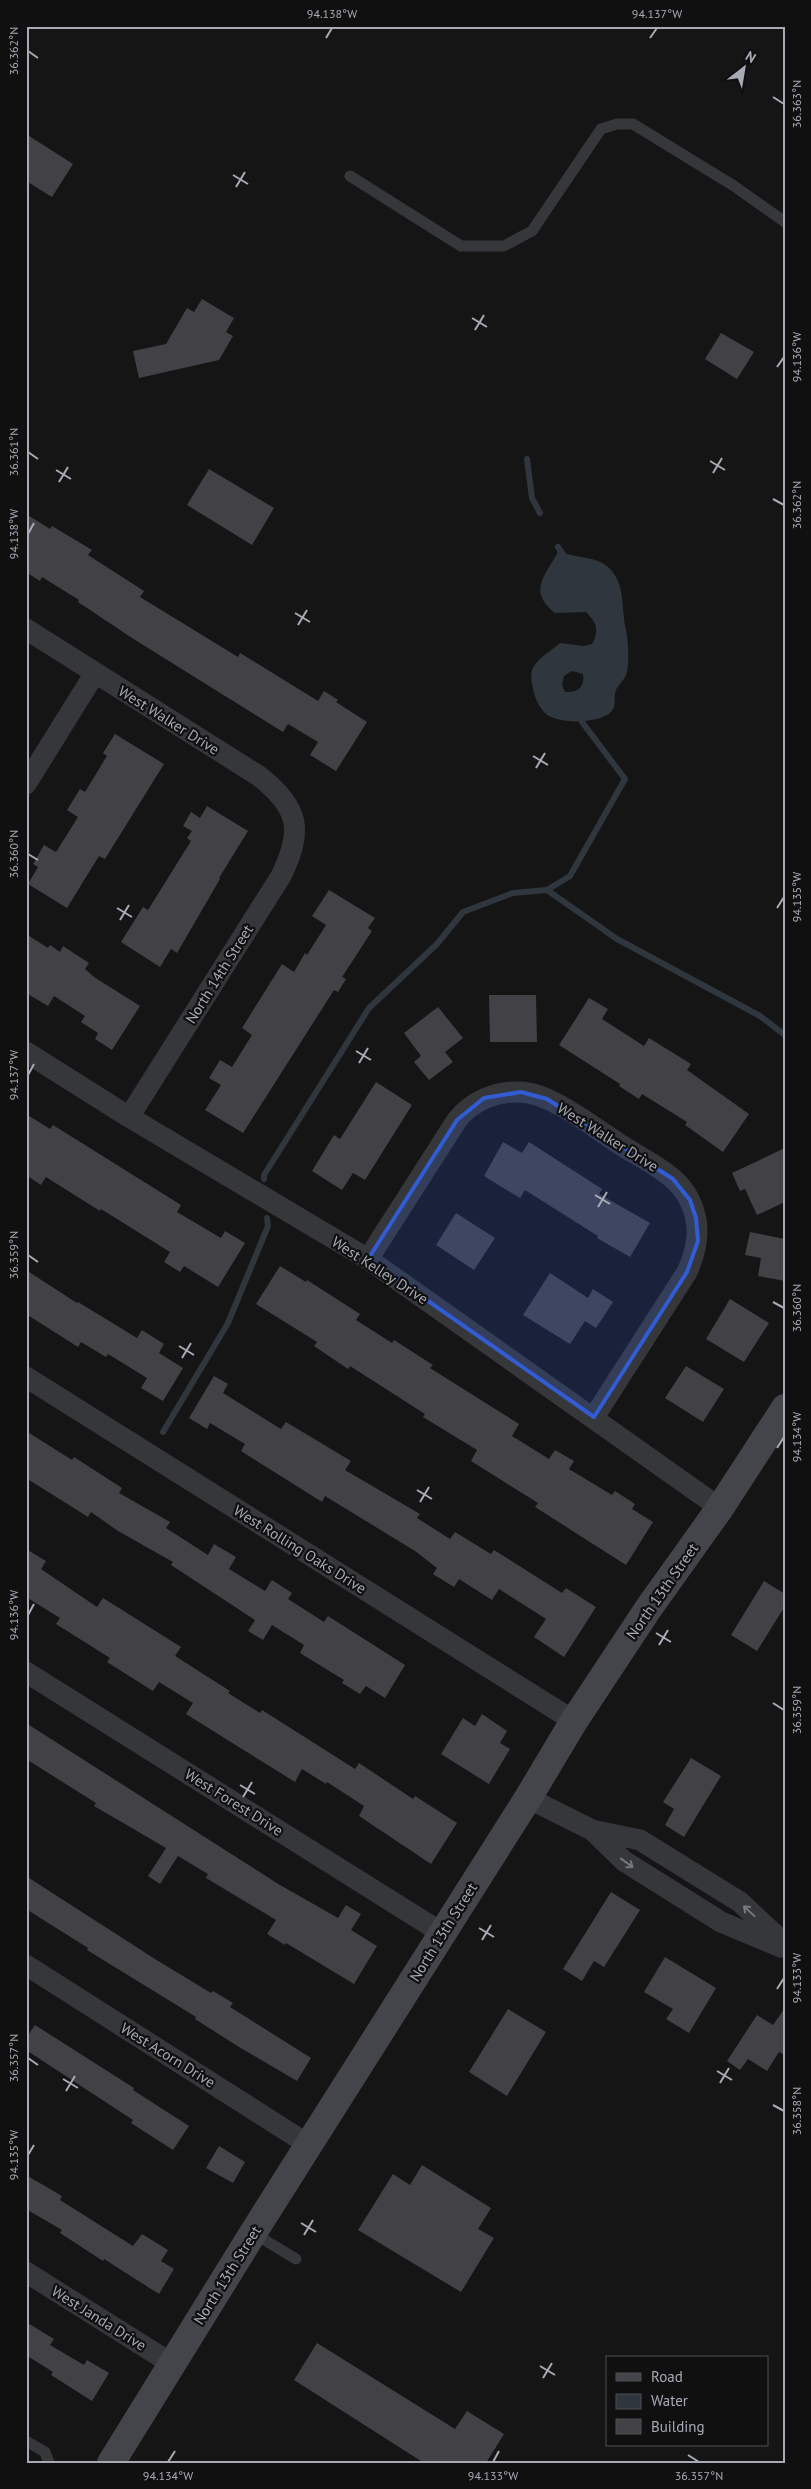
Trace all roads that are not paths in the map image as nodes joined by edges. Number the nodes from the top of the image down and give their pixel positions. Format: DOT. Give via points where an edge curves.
graph roads {
  1 [pos="350,176"];
  2 [pos="785,222"];
  3 [pos="26,629"];
  4 [pos="95,673"];
  5 [pos="26,784"];
  6 [pos="296,827"];
  7 [pos="26,1052"];
  8 [pos="129,1117"];
  9 [pos="368,1259"];
  10 [pos="26,1376"];
  11 [pos="785,1408"];
  12 [pos="594,1418"];
  13 [pos="720,1508"];
  14 [pos="26,1672"];
  15 [pos="574,1721"];
  16 [pos="528,1798"];
  17 [pos="592,1830"];
  18 [pos="442,1933"];
  19 [pos="785,1944"];
  20 [pos="785,1949"];
  21 [pos="26,1965"];
  22 [pos="309,2145"];
  23 [pos="253,2233"];
  24 [pos="296,2259"];
  25 [pos="26,2272"];
  26 [pos="172,2364"];
  27 [pos="26,2441"];
  28 [pos="117,2458"];
  29 [pos="49,2463"];
  1 -- 2 [label="lane" via="461,246 504,246 532,231 601,129 633,124 734,186"];
  3 -- 4 [label="street, West Walker Drive"];
  4 -- 5 [label="street"];
  4 -- 6 [label="street, West Walker Drive" via="258,776 278,794"];
  6 -- 8 [label="street, North 14th Street" via="293,852 281,876"];
  7 -- 8 [label="street, West Kelley Drive"];
  8 -- 9 [label="street, West Kelley Drive"];
  9 -- 12 [label="street, West Kelley Drive"];
  9 -- 12 [label="street, West Walker Drive" via="457,1120 474,1104 497,1094 535,1094 560,1106 673,1179 690,1200 698,1240 686,1272"];
  10 -- 15 [label="street, West Rolling Oaks Drive"];
  11 -- 13 [label="street, North 13th Street"];
  12 -- 13 [label="street, West Kelley Drive"];
  13 -- 15 [label="street, North 13th Street"];
  14 -- 18 [label="street, West Forest Drive"];
  15 -- 16 [label="street, North 13th Street"];
  16 -- 17 [label="street"];
  16 -- 18 [label="street, North 13th Street"];
  19 -- 17 [label="street, one-way" via="740,1902 640,1840"];
  17 -- 20 [label="street, one-way" via="624,1861 721,1922"];
  18 -- 22 [label="street, North 13th Street"];
  21 -- 22 [label="street, West Acorn Drive"];
  22 -- 23 [label="street, North 13th Street"];
  23 -- 24 [label="lane"];
  23 -- 26 [label="street, North 13th Street"];
  25 -- 26 [label="street, West Janda Drive"];
  26 -- 28 [label="street, North 13th Street"];
  27 -- 29 [label="lane" via="45,2452"];
}
